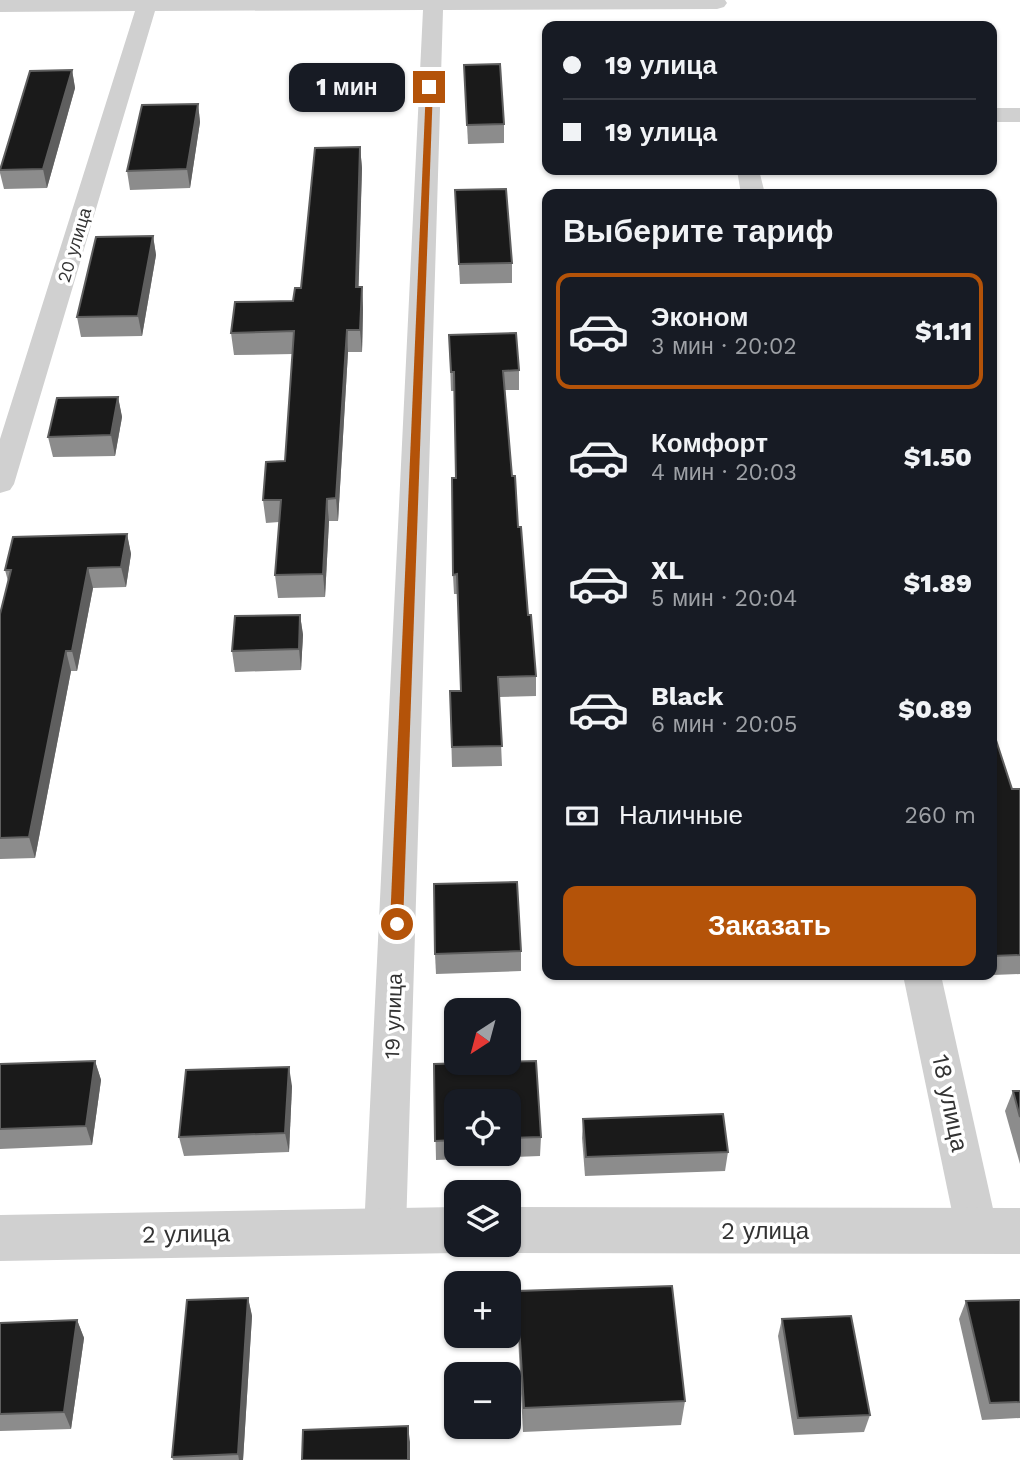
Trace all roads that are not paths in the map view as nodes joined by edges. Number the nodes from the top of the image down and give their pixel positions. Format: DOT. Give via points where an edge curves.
graph roads {
  1 [pos="717,2"];
  2 [pos="433,4"];
  3 [pos="147,5"];
  4 [pos="0,6"];
  5 [pos="720,21"];
  6 [pos="997,115"];
  7 [pos="1020,115"];
  8 [pos="0,484"];
  9 [pos="924,980"];
  10 [pos="385,1230"];
  11 [pos="444,1230"];
  12 [pos="521,1230"];
  13 [pos="999,1231"];
  14 [pos="0,1238"];
  1 -- 2 [label="street"];
  1 -- 5 [label="street"];
  2 -- 3 [label="street"];
  2 -- 10 [label="street, 19 улица"];
  3 -- 4 [label="street"];
  3 -- 8 [label="street, 20 улица"];
  6 -- 7 [label="street"];
  9 -- 13 [label="street, 18 улица"];
  10 -- 11 [label="street, 2 улица"];
  10 -- 14 [label="street, 2 улица"];
  12 -- 13 [label="street, 2 улица"];
}
